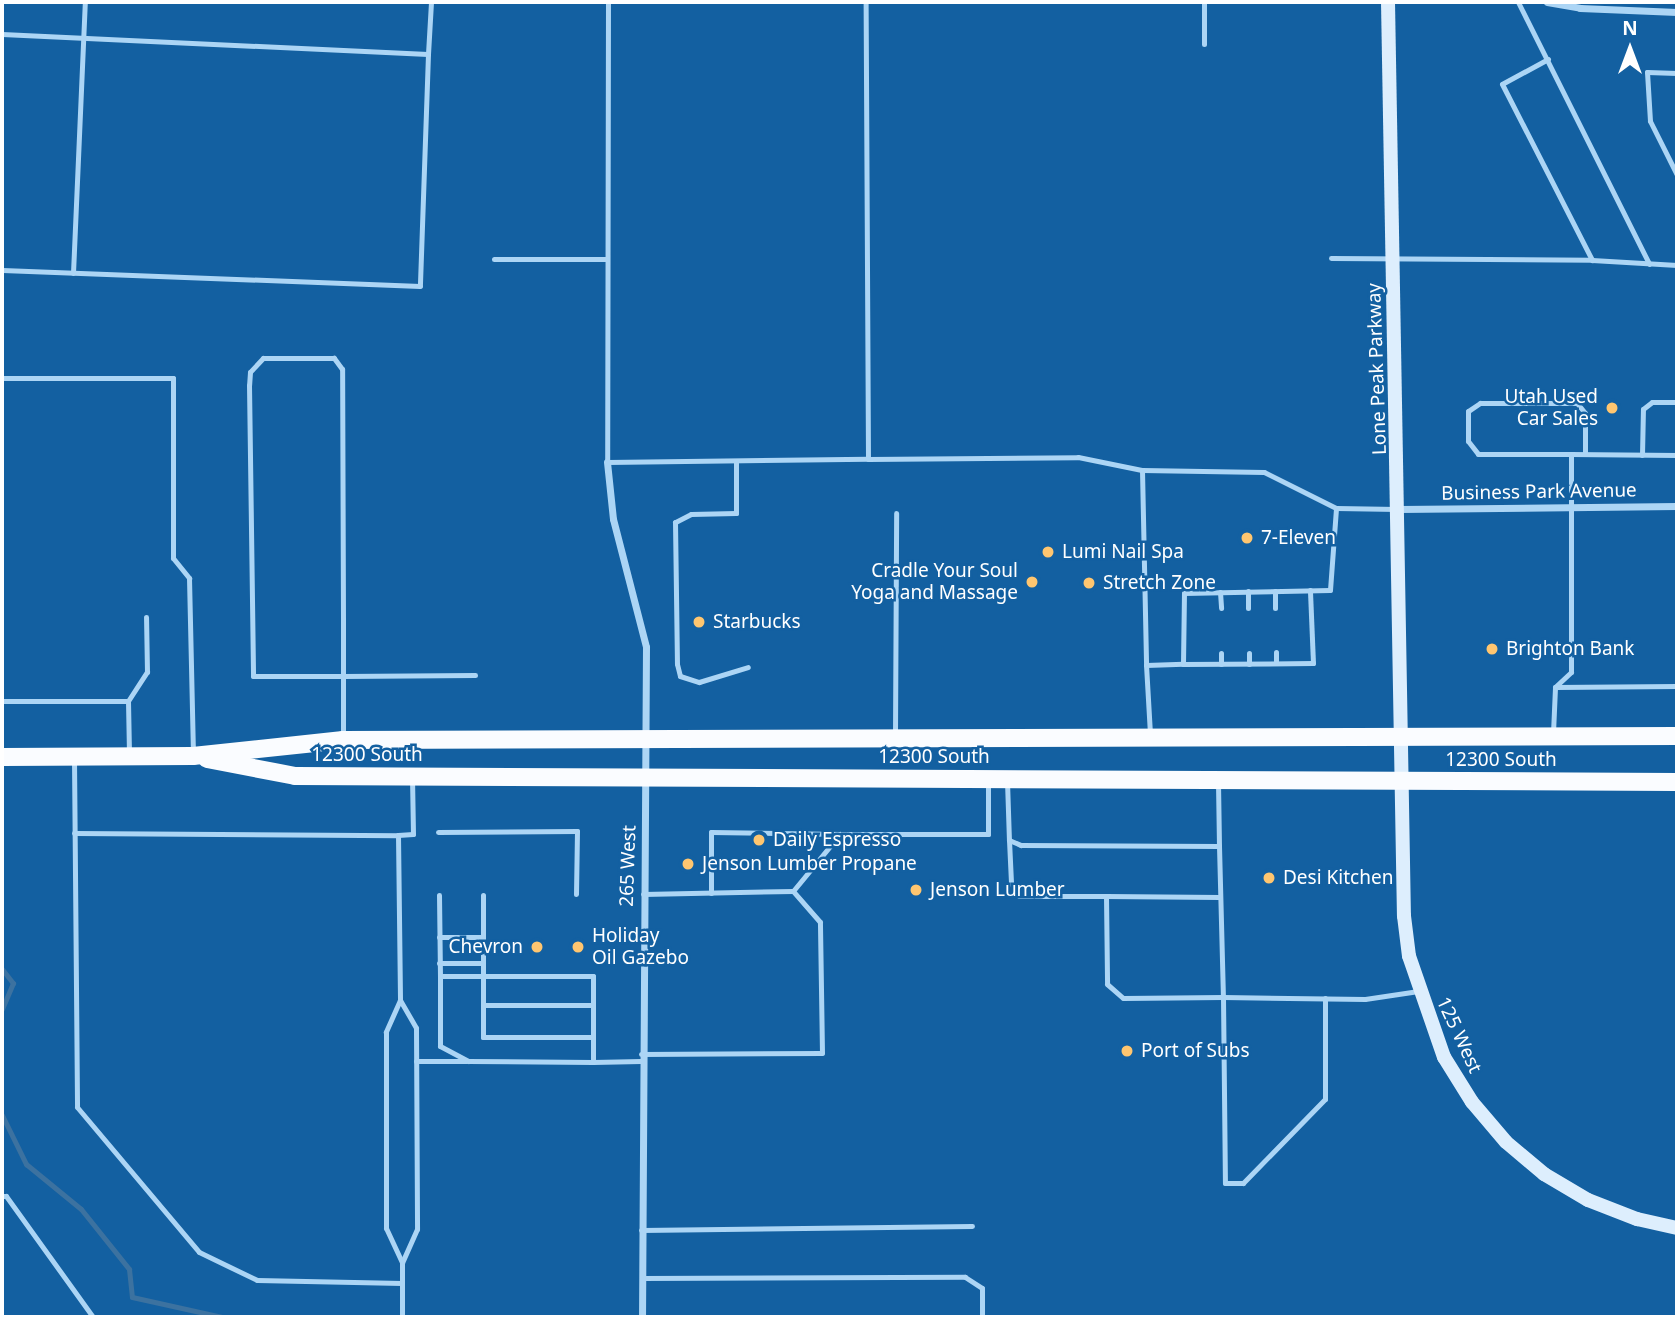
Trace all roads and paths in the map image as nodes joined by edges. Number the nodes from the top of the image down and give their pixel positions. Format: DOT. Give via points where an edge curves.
graph roads {
  1 [pos="85,2"];
  2 [pos="431,2"];
  3 [pos="608,2"];
  4 [pos="866,2"];
  5 [pos="1204,2"];
  6 [pos="1388,2"];
  7 [pos="1518,2"];
  8 [pos="1547,2"];
  9 [pos="1677,12"];
  10 [pos="2,34"];
  11 [pos="83,37"];
  12 [pos="1204,44"];
  13 [pos="428,54"];
  14 [pos="1548,59"];
  15 [pos="1677,73"];
  16 [pos="1677,175"];
  17 [pos="1331,258"];
  18 [pos="1393,258"];
  19 [pos="494,259"];
  20 [pos="605,259"];
  21 [pos="1592,260"];
  22 [pos="1649,264"];
  23 [pos="1677,265"];
  24 [pos="2,270"];
  25 [pos="73,273"];
  26 [pos="2,378"];
  27 [pos="1677,402"];
  28 [pos="1572,454"];
  29 [pos="1585,454"];
  30 [pos="1642,455"];
  31 [pos="1677,455"];
  32 [pos="868,459"];
  33 [pos="736,461"];
  34 [pos="607,462"];
  35 [pos="1142,470"];
  36 [pos="1677,506"];
  37 [pos="1336,508"];
  38 [pos="1571,508"];
  39 [pos="1400,509"];
  40 [pos="896,513"];
  41 [pos="1310,590"];
  42 [pos="1248,591"];
  43 [pos="1275,591"];
  44 [pos="1220,592"];
  45 [pos="1221,608"];
  46 [pos="1248,608"];
  47 [pos="1275,608"];
  48 [pos="146,617"];
  49 [pos="1276,652"];
  50 [pos="1221,653"];
  51 [pos="1249,653"];
  52 [pos="1276,663"];
  53 [pos="1183,664"];
  54 [pos="1221,664"];
  55 [pos="1249,664"];
  56 [pos="1146,665"];
  57 [pos="748,667"];
  58 [pos="475,675"];
  59 [pos="343,676"];
  60 [pos="1677,686"];
  61 [pos="1555,687"];
  62 [pos="2,701"];
  63 [pos="128,701"];
  64 [pos="1404,736"];
  65 [pos="1553,736"];
  66 [pos="1677,736"];
  67 [pos="1150,737"];
  68 [pos="895,738"];
  69 [pos="343,740"];
  70 [pos="646,740"];
  71 [pos="74,756"];
  72 [pos="129,756"];
  73 [pos="193,756"];
  74 [pos="2,757"];
  75 [pos="412,776"];
  76 [pos="646,777"];
  77 [pos="988,778"];
  78 [pos="1007,778"];
  79 [pos="1218,779"];
  80 [pos="1403,779"];
  81 [pos="1677,782"];
  82 [pos="438,832"];
  83 [pos="74,833"];
  84 [pos="840,834"];
  85 [pos="398,835"];
  86 [pos="1009,840"];
  87 [pos="1219,846"];
  88 [pos="793,891"];
  89 [pos="711,893"];
  90 [pos="576,894"];
  91 [pos="643,894"];
  92 [pos="439,895"];
  93 [pos="483,895"];
  94 [pos="1106,896"];
  95 [pos="1220,897"];
  96 [pos="439,937"];
  97 [pos="483,937"];
  98 [pos="439,963"];
  99 [pos="483,963"];
  100 [pos="440,976"];
  101 [pos="483,976"];
  102 [pos="1419,990"];
  103 [pos="1223,997"];
  104 [pos="1325,998"];
  105 [pos="400,1000"];
  106 [pos="483,1005"];
  107 [pos="592,1005"];
  108 [pos="592,1037"];
  109 [pos="641,1057"];
  110 [pos="416,1060"];
  111 [pos="468,1061"];
  112 [pos="593,1062"];
  113 [pos="2,1190"];
  114 [pos="4,1196"];
  115 [pos="971,1226"];
  116 [pos="1677,1227"];
  117 [pos="641,1230"];
  118 [pos="402,1263"];
  119 [pos="642,1278"];
  120 [pos="402,1283"];
  121 [pos="93,1317"];
  122 [pos="402,1317"];
  123 [pos="642,1317"];
  124 [pos="982,1317"];
  1 -- 11 [label="lane"];
  2 -- 13 [label="lane"];
  3 -- 20 [label="lane"];
  4 -- 32 [label="lane"];
  5 -- 12 [label="lane"];
  6 -- 18 [label="main road, Lone Peak Parkway"];
  7 -- 14 [label="lane"];
  8 -- 9 [label="street"];
  10 -- 11 [label="lane"];
  11 -- 13 [label="lane"];
  11 -- 25 [label="lane"];
  13 -- 25 [label="lane" via="420,286"];
  14 -- 21 [label="lane" via="1502,85"];
  14 -- 22 [label="lane"];
  15 -- 16 [label="lane" via="1647,72 1650,121"];
  17 -- 18 [label="lane"];
  18 -- 21 [label="lane"];
  18 -- 39 [label="main road, Lone Peak Parkway"];
  19 -- 20 [label="lane"];
  20 -- 34 [label="lane"];
  21 -- 22 [label="lane"];
  22 -- 23 [label="lane"];
  24 -- 25 [label="lane"];
  26 -- 73 [label="lane" via="173,378 173,558 189,578"];
  27 -- 30 [label="lane" via="1652,402 1643,409"];
  28 -- 29 [label="lane"];
  28 -- 29 [label="lane" via="1478,454 1468,442 1468,411 1480,403 1577,403 1585,413"];
  28 -- 38 [label="lane"];
  29 -- 30 [label="lane"];
  30 -- 31 [label="lane"];
  32 -- 33 [label="lane"];
  32 -- 35 [label="lane" via="1078,457"];
  33 -- 34 [label="lane"];
  33 -- 57 [label="lane" via="737,513 691,514 675,522 677,664 680,676 699,681"];
  34 -- 70 [label="street, 265 West" via="613,519 646,648"];
  35 -- 37 [label="lane" via="1264,472"];
  35 -- 56 [label="lane"];
  36 -- 38 [label="street, Business Park Avenue"];
  37 -- 39 [label="lane"];
  37 -- 41 [label="lane" via="1330,590"];
  38 -- 39 [label="street, Business Park Avenue"];
  38 -- 61 [label="lane" via="1571,672"];
  39 -- 64 [label="main road, Lone Peak Parkway"];
  40 -- 68 [label="lane"];
  41 -- 43 [label="lane"];
  41 -- 52 [label="lane" via="1313,663"];
  42 -- 43 [label="lane"];
  42 -- 44 [label="lane"];
  42 -- 46 [label="lane"];
  43 -- 47 [label="lane"];
  44 -- 45 [label="lane"];
  44 -- 53 [label="lane" via="1184,593"];
  48 -- 63 [label="lane" via="146,672"];
  49 -- 52 [label="lane"];
  50 -- 54 [label="lane"];
  51 -- 55 [label="lane"];
  52 -- 55 [label="lane"];
  53 -- 54 [label="lane"];
  53 -- 56 [label="lane"];
  54 -- 55 [label="lane"];
  56 -- 67 [label="lane"];
  58 -- 59 [label="lane"];
  59 -- 59 [label="lane" via="342,369 334,358 263,358 250,372 250,671 253,676"];
  59 -- 69 [label="lane"];
  60 -- 61 [label="lane"];
  61 -- 65 [label="lane"];
  62 -- 63 [label="lane"];
  63 -- 72 [label="lane"];
  64 -- 65 [label="main road, 12300 South"];
  64 -- 67 [label="main road, 12300 South"];
  64 -- 80 [label="main road, 125 West"];
  65 -- 66 [label="main road, 12300 South"];
  67 -- 68 [label="main road, 12300 South"];
  68 -- 70 [label="main road, 12300 South"];
  69 -- 70 [label="main road, 12300 South"];
  69 -- 73 [label="main road, 12300 South"];
  70 -- 76 [label="street, 265 West"];
  71 -- 72 [label="main road, 12300 South"];
  71 -- 74 [label="main road, 12300 South"];
  71 -- 83 [label="lane"];
  72 -- 73 [label="main road, 12300 South"];
  73 -- 75 [label="main road, 12300 South" via="295,776"];
  75 -- 76 [label="main road, 12300 South"];
  75 -- 85 [label="lane" via="413,834"];
  76 -- 77 [label="main road, 12300 South"];
  76 -- 91 [label="street, 265 West"];
  77 -- 78 [label="main road, 12300 South"];
  77 -- 84 [label="lane" via="988,834"];
  78 -- 79 [label="main road, 12300 South"];
  78 -- 86 [label="lane"];
  79 -- 80 [label="main road, 12300 South"];
  79 -- 87 [label="lane"];
  80 -- 81 [label="main road, 12300 South"];
  80 -- 102 [label="main road, 125 West" via="1405,930"];
  82 -- 90 [label="lane" via="577,831"];
  83 -- 85 [label="lane"];
  83 -- 120 [label="lane" via="76,1107 199,1252 257,1280"];
  84 -- 88 [label="lane"];
  84 -- 89 [label="lane" via="711,832"];
  85 -- 105 [label="lane"];
  86 -- 87 [label="lane" via="1021,845"];
  86 -- 94 [label="lane" via="1011,883 1019,896"];
  87 -- 95 [label="lane"];
  88 -- 89 [label="lane"];
  88 -- 109 [label="lane" via="820,922 822,1053"];
  89 -- 91 [label="lane"];
  91 -- 109 [label="street, 265 West"];
  92 -- 96 [label="lane"];
  93 -- 97 [label="lane"];
  94 -- 95 [label="lane"];
  94 -- 103 [label="lane" via="1107,984 1123,998"];
  95 -- 103 [label="lane"];
  96 -- 97 [label="lane"];
  96 -- 98 [label="lane"];
  97 -- 99 [label="lane"];
  98 -- 99 [label="lane"];
  98 -- 100 [label="lane"];
  99 -- 101 [label="lane"];
  100 -- 101 [label="lane"];
  100 -- 111 [label="lane" via="440,1046"];
  101 -- 106 [label="lane"];
  101 -- 107 [label="lane" via="593,976"];
  102 -- 104 [label="lane" via="1365,999"];
  102 -- 116 [label="main road, 125 West" via="1434,1035 1457,1080 1506,1142 1544,1174 1588,1200 1637,1219"];
  103 -- 104 [label="lane"];
  103 -- 104 [label="lane" via="1223,1174 1225,1183 1234,1186 1243,1183 1325,1099"];
  105 -- 110 [label="lane" via="416,1028"];
  105 -- 118 [label="lane" via="386,1032 386,1228"];
  106 -- 107 [label="lane"];
  106 -- 108 [label="lane" via="483,1037"];
  107 -- 108 [label="lane"];
  108 -- 112 [label="lane"];
  109 -- 112 [label="lane"];
  109 -- 117 [label="street, 265 West"];
  110 -- 111 [label="lane"];
  110 -- 118 [label="lane" via="417,1229"];
  111 -- 112 [label="lane"];
  113 -- 114 [label="lane"];
  114 -- 121 [label="lane"];
  115 -- 117 [label="lane"];
  117 -- 119 [label="street, 265 West"];
  118 -- 120 [label="lane"];
  119 -- 123 [label="street, 265 West"];
  119 -- 124 [label="lane" via="965,1277 982,1288"];
  120 -- 122 [label="lane"];
}
